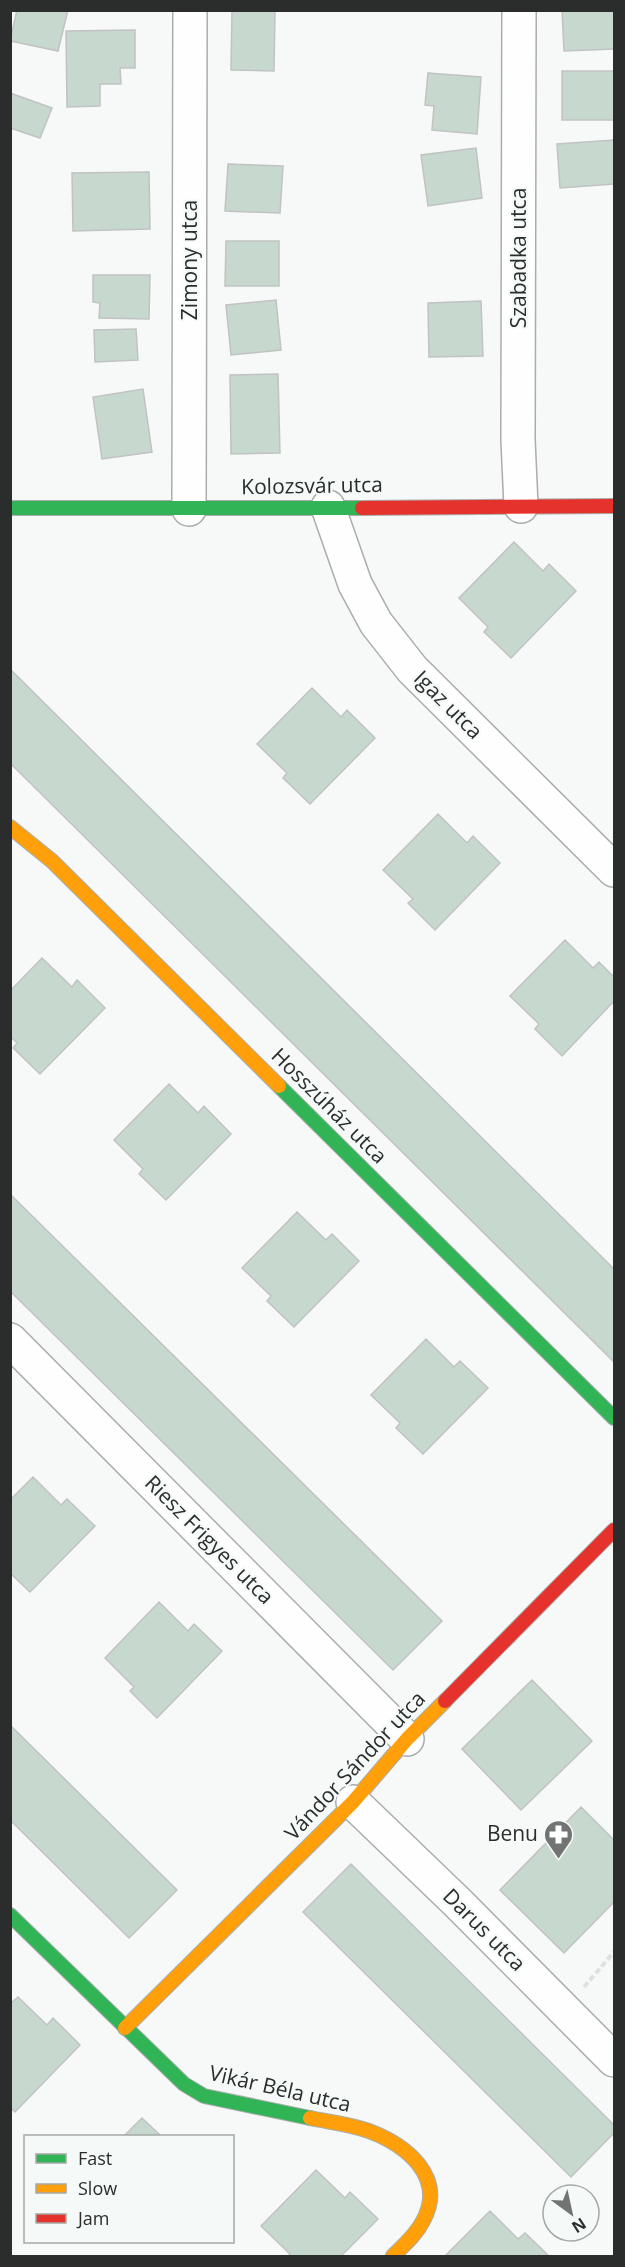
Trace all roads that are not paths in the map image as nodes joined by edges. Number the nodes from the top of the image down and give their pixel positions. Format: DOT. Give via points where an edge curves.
graph roads {
  1 [pos="190,10"];
  2 [pos="519,10"];
  3 [pos="520,506"];
  4 [pos="615,506"];
  5 [pos="328,507"];
  6 [pos="10,508"];
  7 [pos="189,509"];
  8 [pos="10,827"];
  9 [pos="615,870"];
  10 [pos="10,1340"];
  11 [pos="615,1418"];
  12 [pos="615,1530"];
  13 [pos="407,1739"];
  14 [pos="353,1802"];
  15 [pos="10,1915"];
  16 [pos="124,2028"];
  17 [pos="615,2060"];
  18 [pos="393,2256"];
  1 -- 7 [label="street, Zimony utca"];
  2 -- 3 [label="street, Szabadka utca"];
  3 -- 4 [label="street, Kolozsvár utca"];
  3 -- 5 [label="street, Kolozsvár utca"];
  5 -- 7 [label="street, Kolozsvár utca"];
  5 -- 9 [label="street, Igaz utca" via="355,584 376,623 412,669"];
  6 -- 7 [label="street, Kolozsvár utca"];
  8 -- 11 [label="street, Hosszúház utca" via="52,861"];
  10 -- 13 [label="street, Riesz Frigyes utca"];
  12 -- 13 [label="street, Vándor Sándor utca"];
  13 -- 14 [label="street, Vándor Sándor utca"];
  14 -- 16 [label="street, Vándor Sándor utca"];
  14 -- 17 [label="street, Darus utca"];
  15 -- 16 [label="street, Vikár Béla utca"];
  16 -- 18 [label="street, Vikár Béla utca" via="184,2084 204,2096 366,2130 410,2153 423,2170 430,2189 427,2213 413,2236"];
}
